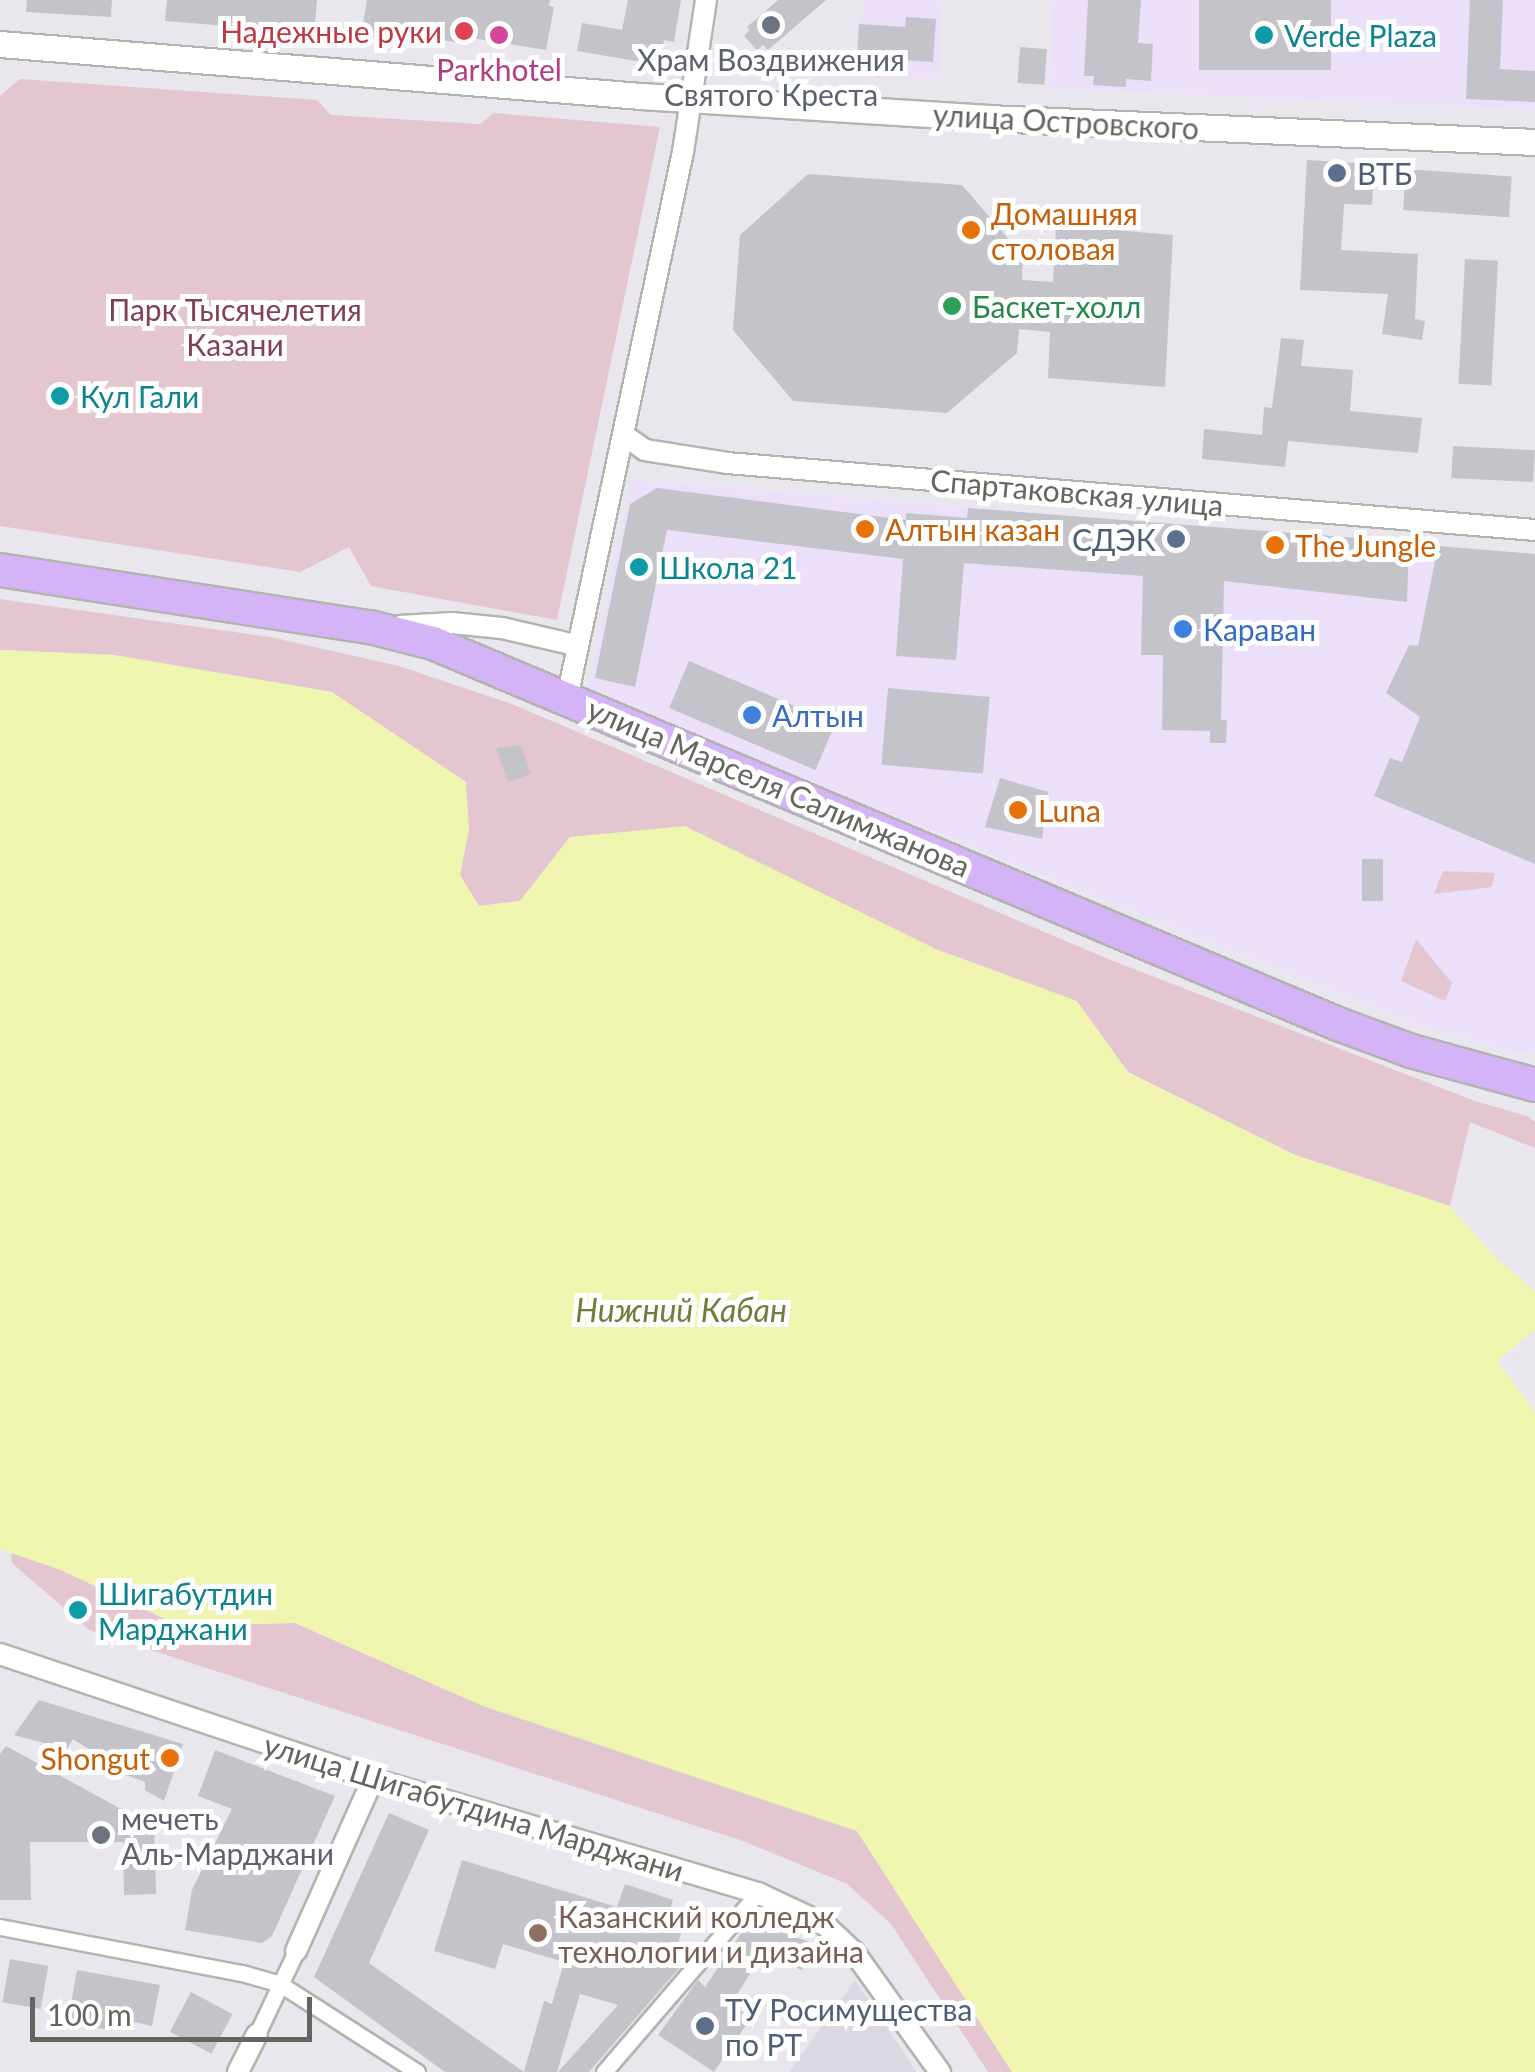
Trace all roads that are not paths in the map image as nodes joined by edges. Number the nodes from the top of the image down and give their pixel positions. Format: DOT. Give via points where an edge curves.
graph roads {
  1 [pos="706,0"];
  2 [pos="0,44"];
  3 [pos="689,99"];
  4 [pos="1535,142"];
  5 [pos="625,436"];
  6 [pos="1535,530"];
  7 [pos="0,570"];
  8 [pos="0,588"];
  9 [pos="370,628"];
  10 [pos="575,645"];
  11 [pos="567,698"];
  12 [pos="1535,1086"];
  13 [pos="1535,1102"];
  14 [pos="0,1654"];
  15 [pos="373,1779"];
  16 [pos="758,1894"];
  17 [pos="0,1927"];
  18 [pos="296,1950"];
  19 [pos="280,1984"];
  20 [pos="257,2034"];
  21 [pos="238,2072"];
  22 [pos="417,2072"];
  23 [pos="604,2072"];
  24 [pos="940,2072"];
  1 -- 3 [label="street"];
  2 -- 3 [label="street, улица Островского"];
  3 -- 4 [label="street, улица Островского"];
  3 -- 5 [label="street"];
  5 -- 6 [label="street, Спартаковская улица" via="645,450 727,463"];
  5 -- 10 [label="street"];
  7 -- 9 [label="main road, улица Марселя Салимжанова"];
  8 -- 13 [label="main road" via="410,657 1361,1052"];
  9 -- 10 [label="street" via="452,623"];
  9 -- 11 [label="main road, улица Марселя Салимжанова" via="433,643"];
  10 -- 11 [label="street"];
  11 -- 12 [label="main road, улица Марселя Салимжанова" via="1338,1024"];
  14 -- 15 [label="street, улица Шигабутдина Марджани"];
  15 -- 16 [label="street, улица Шигабутдина Марджани"];
  15 -- 18 [label="street"];
  16 -- 23 [label="street"];
  16 -- 24 [label="street, улица Шигабутдина Марджани" via="824,1924 854,1952"];
  17 -- 19 [label="street"];
  18 -- 19 [label="street"];
  19 -- 20 [label="street"];
  19 -- 22 [label="street"];
  20 -- 21 [label="street"];
}
